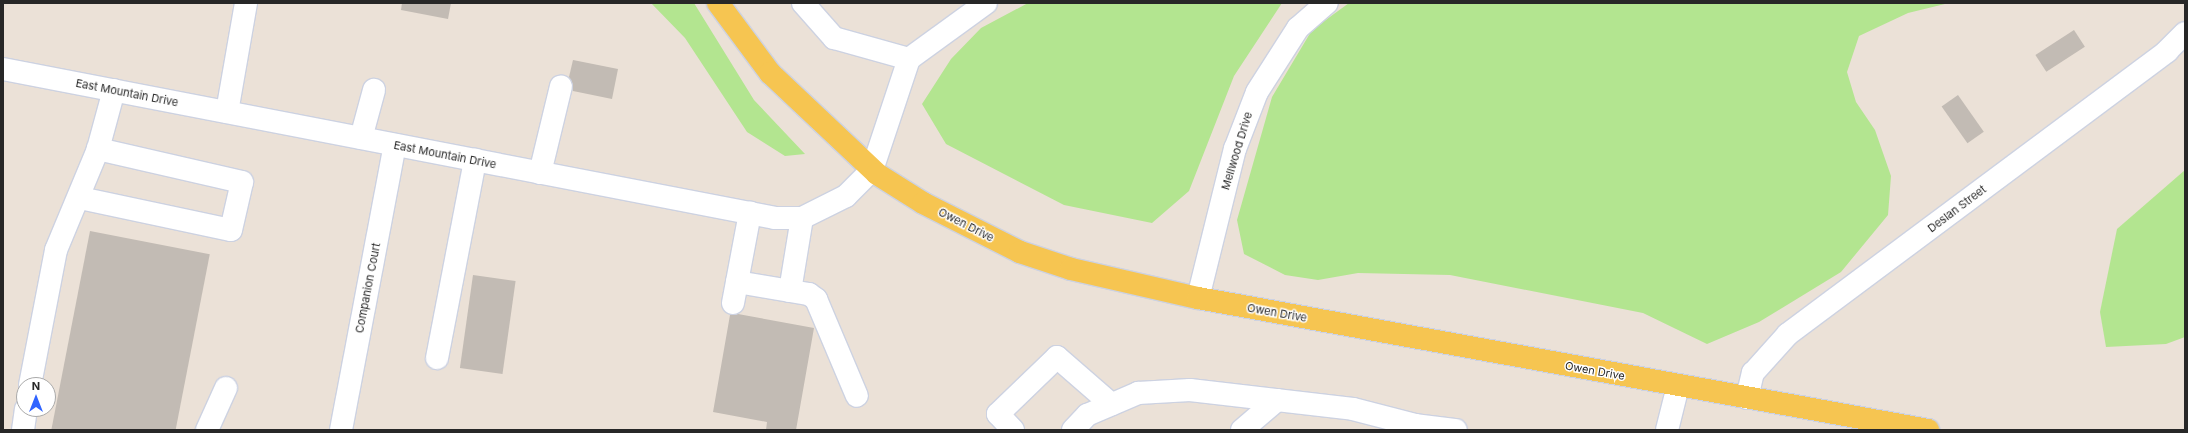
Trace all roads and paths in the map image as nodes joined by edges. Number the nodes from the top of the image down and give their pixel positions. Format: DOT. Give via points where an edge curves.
graph roads {
  1 [pos="246,3"];
  2 [pos="718,3"];
  3 [pos="803,3"];
  4 [pos="986,3"];
  5 [pos="1327,3"];
  6 [pos="2185,33"];
  7 [pos="909,59"];
  8 [pos="3,68"];
  9 [pos="561,86"];
  10 [pos="114,90"];
  11 [pos="374,90"];
  12 [pos="226,112"];
  13 [pos="361,138"];
  14 [pos="395,145"];
  15 [pos="98,149"];
  16 [pos="475,160"];
  17 [pos="872,170"];
  18 [pos="540,173"];
  19 [pos="80,198"];
  20 [pos="750,213"];
  21 [pos="802,218"];
  22 [pos="737,282"];
  23 [pos="790,291"];
  24 [pos="1198,298"];
  25 [pos="733,303"];
  26 [pos="437,358"];
  27 [pos="32,377"];
  28 [pos="1678,386"];
  29 [pos="226,388"];
  30 [pos="857,396"];
  31 [pos="1747,398"];
  32 [pos="1277,400"];
  33 [pos="1111,404"];
  34 [pos="25,417"];
  35 [pos="1417,427"];
  36 [pos="23,430"];
  37 [pos="207,430"];
  38 [pos="341,430"];
  39 [pos="1014,430"];
  40 [pos="1073,430"];
  41 [pos="1242,430"];
  42 [pos="1456,430"];
  43 [pos="1667,430"];
  44 [pos="1928,430"];
  1 -- 12 [label="street"];
  2 -- 17 [label="main road, Owen Drive" via="770,73"];
  3 -- 7 [label="street" via="834,38"];
  4 -- 7 [label="street"];
  5 -- 24 [label="street, Mellwood Drive" via="1294,34 1254,99 1235,149"];
  6 -- 31 [label="street, Deslan Street" via="2168,51 1788,334 1753,374"];
  7 -- 17 [label="street"];
  8 -- 10 [label="street, East Mountain Drive"];
  9 -- 18 [label="street"];
  10 -- 12 [label="street, East Mountain Drive"];
  10 -- 15 [label="street"];
  11 -- 13 [label="street"];
  12 -- 13 [label="street, East Mountain Drive"];
  13 -- 14 [label="street, East Mountain Drive"];
  14 -- 16 [label="street, East Mountain Drive"];
  14 -- 38 [label="street, Companion Court"];
  15 -- 19 [label="street"];
  15 -- 19 [label="street" via="242,182 231,230"];
  16 -- 18 [label="street, East Mountain Drive"];
  16 -- 26 [label="street"];
  17 -- 21 [label="street, East Mountain Drive" via="846,196"];
  17 -- 24 [label="main road, Owen Drive" via="923,203 1020,252 1078,271"];
  18 -- 20 [label="street, East Mountain Drive"];
  19 -- 27 [label="street" via="56,250"];
  20 -- 21 [label="street, East Mountain Drive" via="775,218"];
  20 -- 22 [label="street"];
  21 -- 23 [label="street"];
  22 -- 23 [label="street"];
  22 -- 25 [label="street"];
  23 -- 30 [label="street" via="809,294 819,303"];
  24 -- 28 [label="main road, Owen Drive"];
  28 -- 31 [label="main road, Owen Drive"];
  28 -- 43 [label="street"];
  29 -- 37 [label="street"];
  31 -- 44 [label="main road, Owen Drive"];
  32 -- 33 [label="street" via="1190,390 1138,393"];
  32 -- 35 [label="street" via="1352,409"];
  32 -- 41 [label="street"];
  33 -- 39 [label="street" via="1057,357 998,414"];
  33 -- 40 [label="street" via="1086,415"];
  34 -- 36 [label="street"];
  35 -- 42 [label="street"];
}
